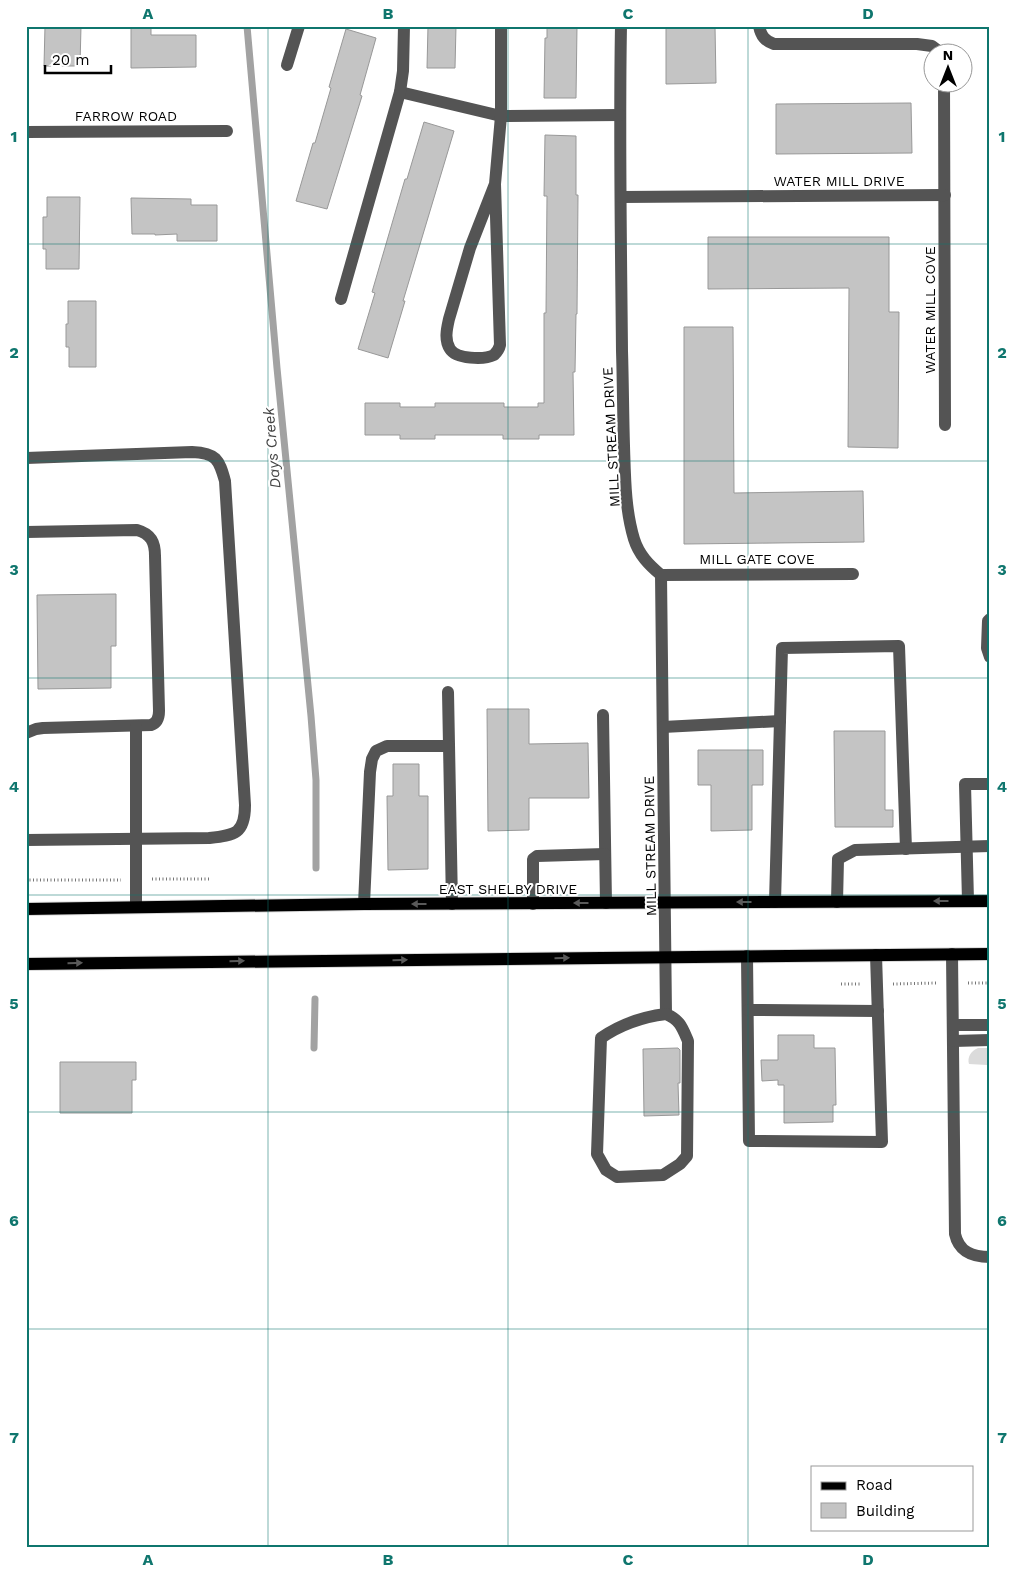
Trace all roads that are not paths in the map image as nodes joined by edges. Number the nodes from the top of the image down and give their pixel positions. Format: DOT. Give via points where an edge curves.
graph roads {
  1 [pos="299,26"];
  2 [pos="403,26"];
  3 [pos="501,26"];
  4 [pos="620,26"];
  5 [pos="759,26"];
  6 [pos="924,45"];
  7 [pos="287,65"];
  8 [pos="400,92"];
  9 [pos="944,92"];
  10 [pos="620,115"];
  11 [pos="501,116"];
  12 [pos="227,131"];
  13 [pos="26,132"];
  14 [pos="495,184"];
  15 [pos="945,195"];
  16 [pos="620,197"];
  17 [pos="340,299"];
  18 [pos="944,425"];
  19 [pos="26,458"];
  20 [pos="26,532"];
  21 [pos="853,574"];
  22 [pos="661,575"];
  23 [pos="990,619"];
  24 [pos="990,657"];
  25 [pos="448,692"];
  26 [pos="603,715"];
  27 [pos="780,721"];
  28 [pos="136,726"];
  29 [pos="663,727"];
  30 [pos="26,733"];
  31 [pos="449,746"];
  32 [pos="990,784"];
  33 [pos="136,838"];
  34 [pos="26,840"];
  35 [pos="990,846"];
  36 [pos="967,847"];
  37 [pos="906,849"];
  38 [pos="605,854"];
  39 [pos="968,901"];
  40 [pos="990,901"];
  41 [pos="665,902"];
  42 [pos="775,902"];
  43 [pos="836,902"];
  44 [pos="606,903"];
  45 [pos="364,904"];
  46 [pos="452,904"];
  47 [pos="533,904"];
  48 [pos="136,907"];
  49 [pos="26,909"];
  50 [pos="952,954"];
  51 [pos="990,954"];
  52 [pos="876,955"];
  53 [pos="747,956"];
  54 [pos="666,957"];
  55 [pos="26,964"];
  56 [pos="748,1010"];
  57 [pos="878,1011"];
  58 [pos="666,1014"];
  59 [pos="953,1025"];
  60 [pos="990,1025"];
  61 [pos="990,1040"];
  62 [pos="953,1041"];
  63 [pos="990,1257"];
  1 -- 7 [label="street"];
  2 -- 8 [label="street"];
  3 -- 11 [label="street"];
  4 -- 10 [label="street, MILL STREAM DRIVE"];
  5 -- 6 [label="street" via="764,38 774,44"];
  8 -- 11 [label="street"];
  8 -- 17 [label="street"];
  9 -- 15 [label="street"];
  10 -- 11 [label="street"];
  10 -- 16 [label="street, MILL STREAM DRIVE"];
  11 -- 14 [label="street"];
  12 -- 13 [label="street, FARROW ROAD"];
  14 -- 14 [label="street" via="470,248 448,324 448,347 463,357 491,356 500,345"];
  15 -- 16 [label="street, WATER MILL DRIVE"];
  15 -- 18 [label="street, WATER MILL COVE"];
  16 -- 22 [label="street, MILL STREAM DRIVE" via="628,502 640,553"];
  19 -- 33 [label="street" via="192,452 215,456 221,466 225,481 245,818 242,827 225,836"];
  20 -- 28 [label="street" via="137,530 152,539 156,556 158,716 155,724"];
  21 -- 22 [label="street, MILL GATE COVE"];
  22 -- 29 [label="street, MILL STREAM DRIVE"];
  23 -- 24 [label="street" via="987,648"];
  25 -- 31 [label="street"];
  26 -- 38 [label="street"];
  27 -- 29 [label="street"];
  27 -- 37 [label="street" via="782,648 899,646"];
  27 -- 42 [label="street"];
  28 -- 30 [label="street" via="43,728"];
  28 -- 33 [label="street"];
  29 -- 41 [label="street, MILL STREAM DRIVE"];
  31 -- 45 [label="street" via="387,746 376,752 372,759"];
  31 -- 46 [label="street"];
  32 -- 36 [label="street" via="965,784"];
  33 -- 34 [label="street"];
  33 -- 48 [label="street"];
  35 -- 36 [label="street"];
  36 -- 37 [label="street"];
  36 -- 39 [label="street"];
  37 -- 43 [label="street" via="855,850 838,859"];
  38 -- 44 [label="street"];
  38 -- 47 [label="street" via="537,856 533,866"];
  39 -- 40 [label="main road, EAST SHELBY DRIVE"];
  39 -- 43 [label="main road, EAST SHELBY DRIVE, one-way"];
  42 -- 41 [label="main road, EAST SHELBY DRIVE, one-way"];
  41 -- 44 [label="main road, EAST SHELBY DRIVE"];
  41 -- 54 [label="street, MILL STREAM DRIVE"];
  42 -- 43 [label="main road, EAST SHELBY DRIVE"];
  44 -- 47 [label="main road, EAST SHELBY DRIVE, one-way"];
  46 -- 45 [label="main road, EAST SHELBY DRIVE, one-way"];
  45 -- 48 [label="main road, EAST SHELBY DRIVE"];
  46 -- 47 [label="main road, EAST SHELBY DRIVE"];
  48 -- 49 [label="main road, EAST SHELBY DRIVE"];
  50 -- 51 [label="main road"];
  50 -- 52 [label="main road"];
  50 -- 59 [label="street"];
  52 -- 53 [label="main road"];
  52 -- 57 [label="street"];
  53 -- 54 [label="main road"];
  53 -- 56 [label="street"];
  55 -- 54 [label="main road, one-way"];
  54 -- 58 [label="street, MILL STREAM DRIVE"];
  56 -- 57 [label="street"];
  56 -- 57 [label="street" via="749,1141 882,1142"];
  58 -- 58 [label="street" via="628,1023 601,1038 597,1154 606,1170 617,1177 663,1175 687,1156 688,1041 676,1018"];
  59 -- 60 [label="street"];
  59 -- 62 [label="street"];
  61 -- 62 [label="street"];
  62 -- 63 [label="street" via="954,1234 964,1250 978,1257"];
}
